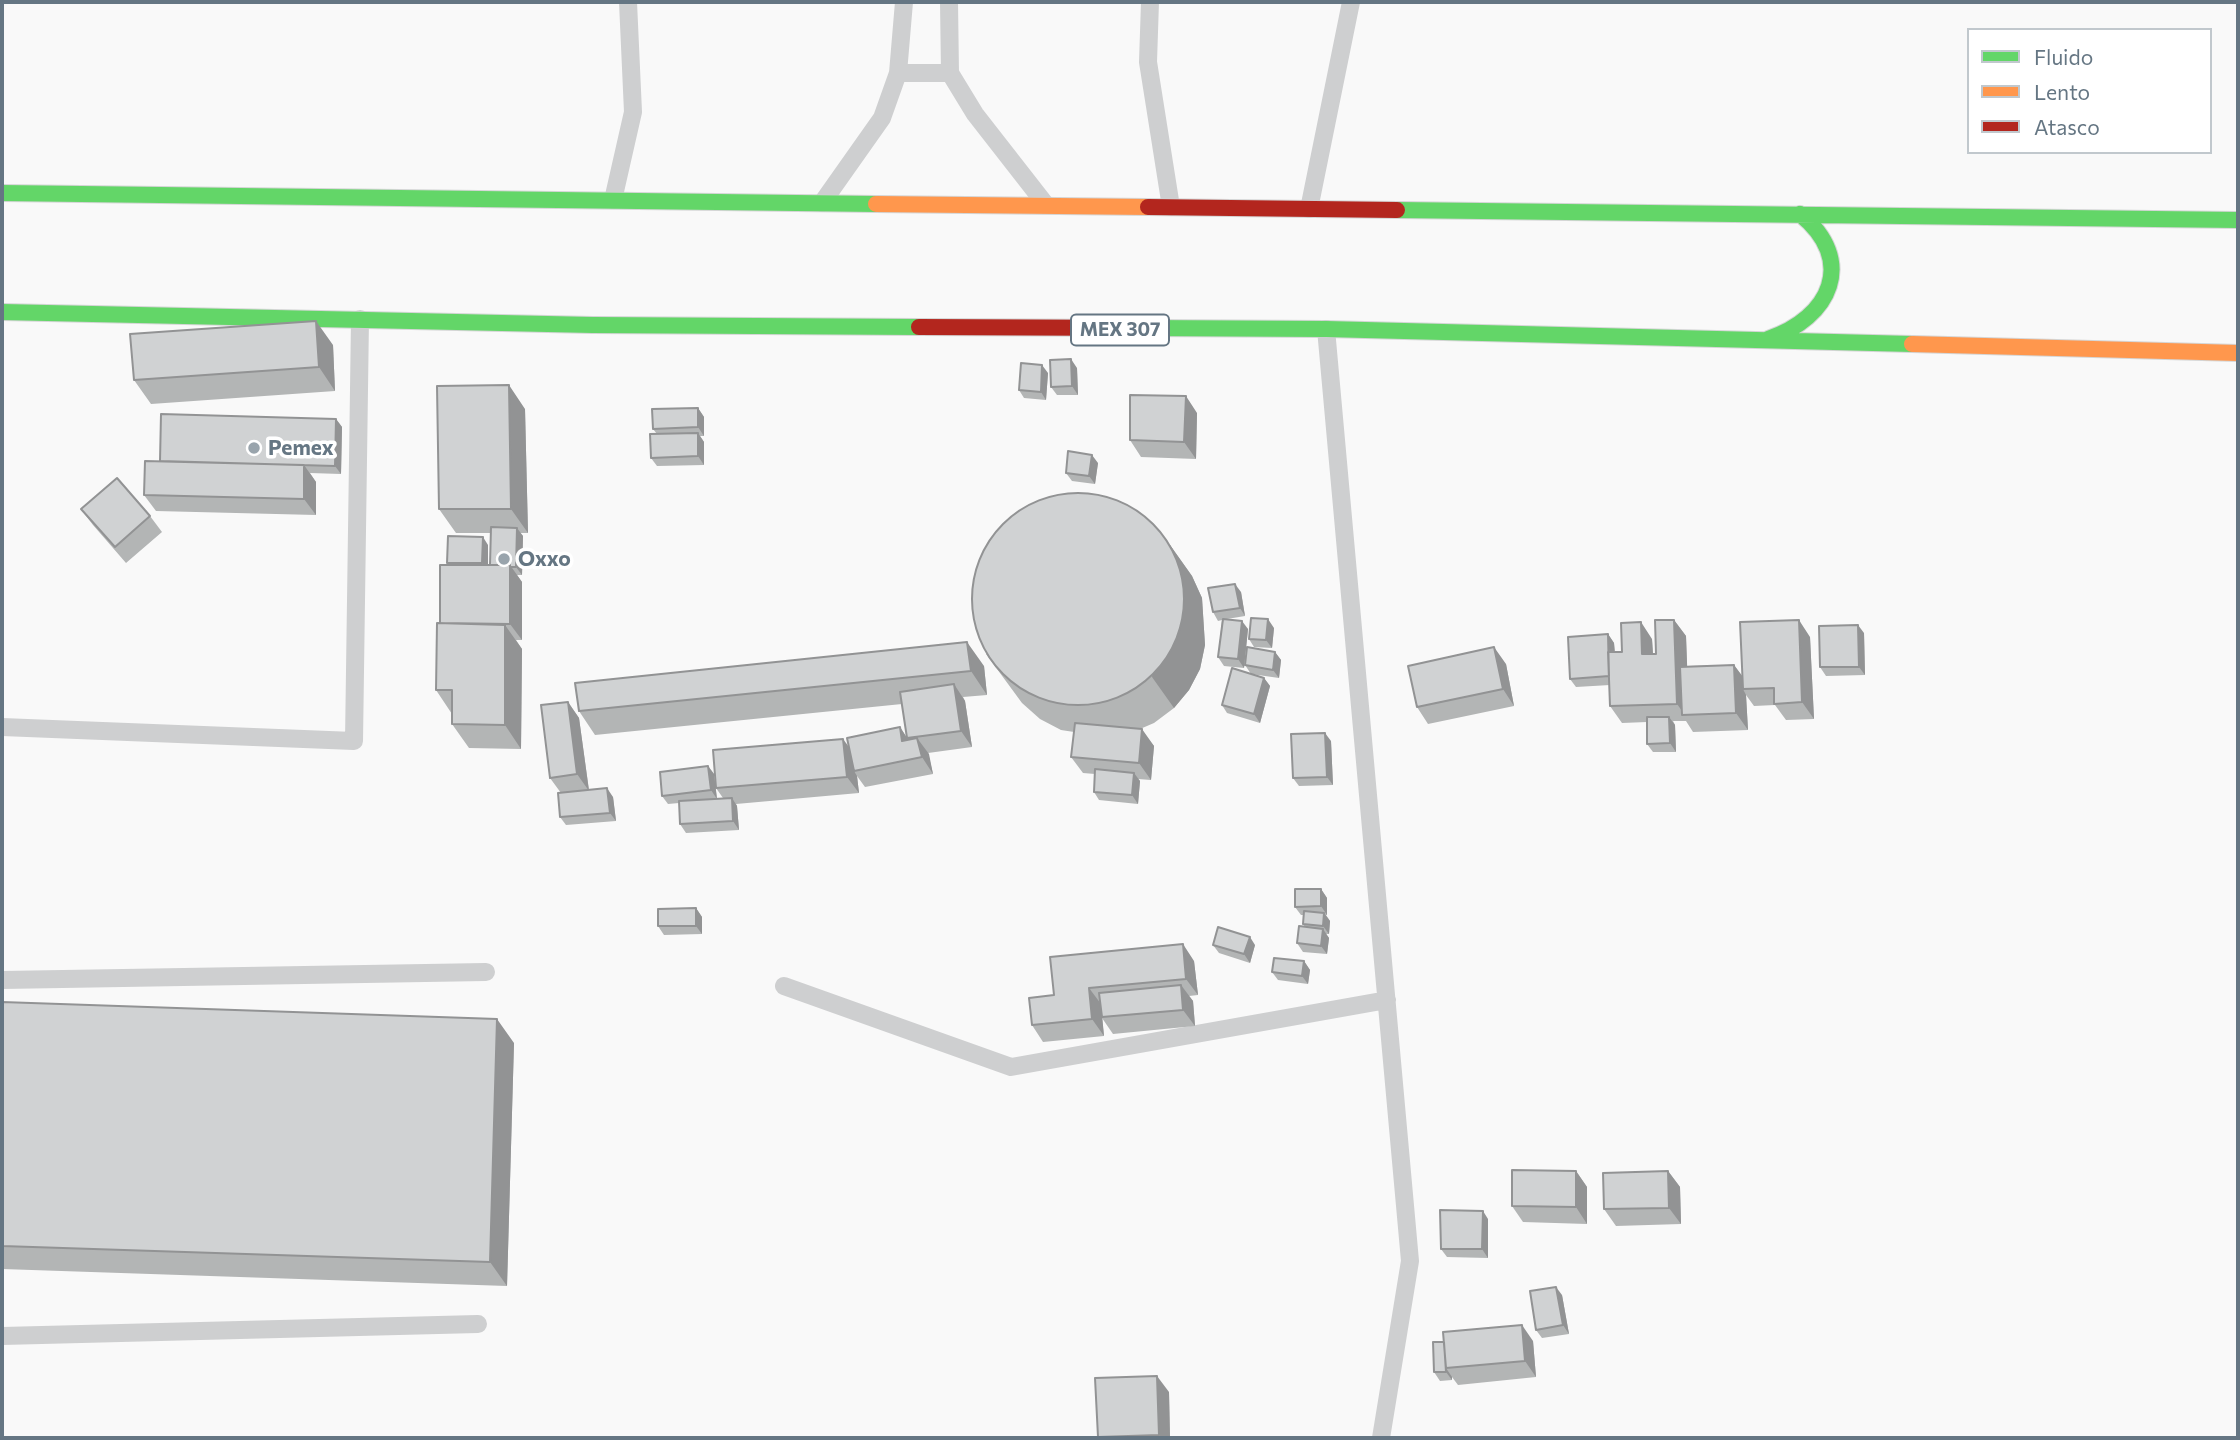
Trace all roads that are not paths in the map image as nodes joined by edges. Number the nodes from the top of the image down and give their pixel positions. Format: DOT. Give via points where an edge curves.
graph roads {
  1 [pos="628,2"];
  2 [pos="904,2"];
  3 [pos="949,2"];
  4 [pos="1150,2"];
  5 [pos="1351,2"];
  6 [pos="898,73"];
  7 [pos="950,73"];
  8 [pos="2,193"];
  9 [pos="613,200"];
  10 [pos="822,203"];
  11 [pos="1047,205"];
  12 [pos="1171,207"];
  13 [pos="1309,209"];
  14 [pos="1800,214"];
  15 [pos="2238,217"];
  16 [pos="2,312"];
  17 [pos="360,320"];
  18 [pos="1326,329"];
  19 [pos="1762,340"];
  20 [pos="2238,353"];
  21 [pos="2,727"];
  22 [pos="486,972"];
  23 [pos="2,980"];
  24 [pos="784,986"];
  25 [pos="1387,1000"];
  26 [pos="478,1324"];
  27 [pos="2,1336"];
  28 [pos="1381,1438"];
  1 -- 9 [label="lane" via="633,113"];
  2 -- 6 [label="lane"];
  3 -- 7 [label="lane"];
  4 -- 12 [label="lane" via="1148,62"];
  5 -- 13 [label="lane"];
  6 -- 7 [label="lane"];
  6 -- 10 [label="lane" via="882,118"];
  7 -- 11 [label="lane" via="975,114"];
  8 -- 9 [label="highway"];
  9 -- 10 [label="highway"];
  10 -- 11 [label="highway"];
  11 -- 12 [label="highway"];
  12 -- 13 [label="highway"];
  13 -- 14 [label="highway"];
  14 -- 15 [label="highway"];
  14 -- 19 [label="highway" via="1823,235 1832,266 1831,283 1813,316 1781,337"];
  16 -- 17 [label="highway, MEX 307"];
  17 -- 18 [label="highway, MEX 307"];
  17 -- 21 [label="lane" via="354,741"];
  18 -- 19 [label="highway, MEX 307"];
  18 -- 25 [label="lane"];
  19 -- 20 [label="highway, MEX 307"];
  22 -- 23 [label="lane"];
  24 -- 25 [label="lane" via="1011,1067"];
  25 -- 28 [label="lane" via="1410,1261"];
  26 -- 27 [label="lane"];
}
